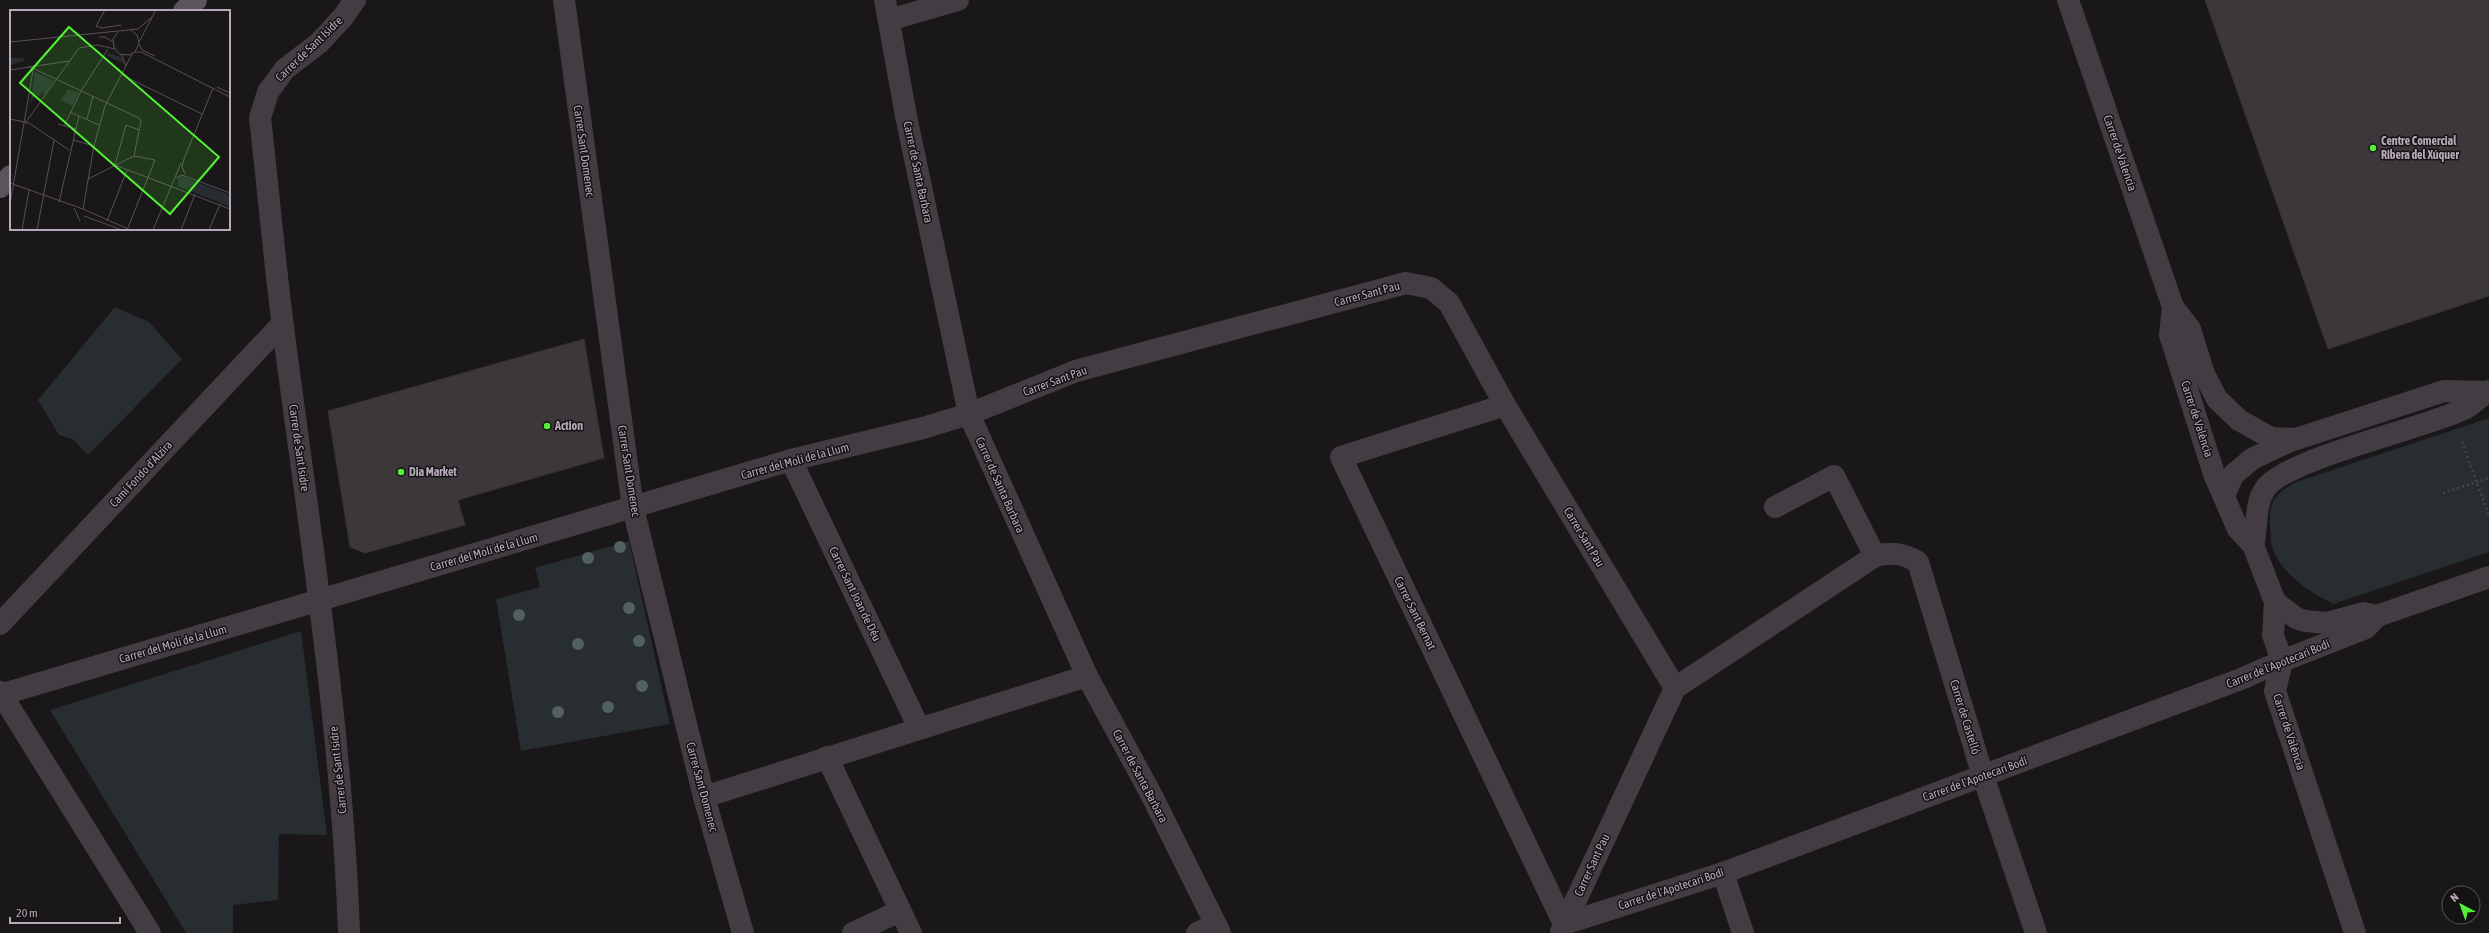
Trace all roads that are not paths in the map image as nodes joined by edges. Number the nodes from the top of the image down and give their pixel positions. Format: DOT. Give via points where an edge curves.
graph roads {
  1 [pos="183,0"];
  2 [pos="196,0"];
  3 [pos="355,0"];
  4 [pos="564,0"];
  5 [pos="958,0"];
  6 [pos="2068,0"];
  7 [pos="174,10"];
  8 [pos="185,10"];
  9 [pos="887,10"];
  10 [pos="10,177"];
  11 [pos="0,187"];
  12 [pos="2173,307"];
  13 [pos="282,324"];
  14 [pos="2488,391"];
  15 [pos="1504,405"];
  16 [pos="968,414"];
  17 [pos="2297,439"];
  18 [pos="791,460"];
  19 [pos="2224,496"];
  20 [pos="1775,507"];
  21 [pos="633,508"];
  22 [pos="2254,545"];
  23 [pos="1875,556"];
  24 [pos="2489,577"];
  25 [pos="320,601"];
  26 [pos="2275,602"];
  27 [pos="2378,616"];
  28 [pos="0,624"];
  29 [pos="2282,661"];
  30 [pos="1087,676"];
  31 [pos="1675,688"];
  32 [pos="1,694"];
  33 [pos="919,728"];
  34 [pos="827,757"];
  35 [pos="1983,776"];
  36 [pos="704,797"];
  37 [pos="1723,873"];
  38 [pos="900,911"];
  39 [pos="1562,929"];
  40 [pos="1211,930"];
  41 [pos="150,933"];
  42 [pos="349,933"];
  43 [pos="743,933"];
  44 [pos="853,933"];
  45 [pos="910,933"];
  46 [pos="1743,933"];
  47 [pos="2036,933"];
  48 [pos="2355,933"];
  1 -- 7 [label="main road"];
  2 -- 8 [label="main road"];
  3 -- 13 [label="street, Carrer de Sant Isidre" via="319,43 285,69 268,92 260,118"];
  4 -- 21 [label="street, Carrer Sant Domenec"];
  5 -- 9 [label="street"];
  6 -- 12 [label="street, Carrer de Valencia"];
  9 -- 16 [label="street, Carrer de Santa Barbara" via="906,116"];
  10 -- 11 [label="main road"];
  12 -- 17 [label="street" via="2190,329 2204,374 2217,399 2239,420 2271,438"];
  12 -- 19 [label="street, Carrer de València" via="2170,335 2214,474"];
  13 -- 25 [label="street, Carrer de Sant Isidre"];
  13 -- 28 [label="street, Camí Fondo d'Alzira"];
  14 -- 17 [label="street" via="2444,391"];
  14 -- 22 [label="street" via="2465,409 2327,456 2273,480 2265,489 2258,506 2258,527"];
  15 -- 16 [label="street, Carrer Sant Pau" via="1449,303 1431,288 1406,284 1076,371"];
  15 -- 31 [label="street, Carrer Sant Pau"];
  15 -- 39 [label="street, Carrer Sant Bernat" via="1341,457"];
  16 -- 18 [label="street, Carrer del Molí de la Llum" via="923,428"];
  16 -- 30 [label="street, Carrer de Santa Barbara"];
  17 -- 19 [label="street" via="2252,459 2233,475"];
  18 -- 21 [label="street, Carrer del Molí de la Llum"];
  18 -- 33 [label="street, Carrer Sant Joan de Déu"];
  19 -- 22 [label="street, Carrer de València" via="2238,529"];
  20 -- 23 [label="street" via="1834,476"];
  21 -- 25 [label="street, Carrer del Molí de la Llum"];
  21 -- 36 [label="street, Carrer Sant Domenec"];
  22 -- 26 [label="street, Carrer de València"];
  23 -- 31 [label="street"];
  23 -- 35 [label="street, Carrer de Castelló" via="1902,553 1918,562"];
  24 -- 27 [label="street, Carrer de l'Apotecari Bodí"];
  25 -- 32 [label="street, Carrer del Molí de la Llum"];
  25 -- 42 [label="street, Carrer de Sant Isidre" via="340,783"];
  26 -- 27 [label="street, Carrer de l'Apotecari Bodí" via="2296,618 2305,621 2327,623 2363,613"];
  26 -- 29 [label="street, Carrer de València" via="2273,635"];
  27 -- 29 [label="street, Carrer de l'Apotecari Bodí" via="2366,628"];
  29 -- 35 [label="street, Carrer de l'Apotecari Bodí" via="2241,679"];
  29 -- 48 [label="street, Carrer de València" via="2274,691"];
  30 -- 33 [label="street"];
  30 -- 40 [label="street, Carrer de Santa Barbara" via="1152,796"];
  31 -- 39 [label="street, Carrer Sant Pau"];
  32 -- 41 [label="street"];
  33 -- 34 [label="street"];
  34 -- 36 [label="street"];
  34 -- 38 [label="street"];
  35 -- 37 [label="street, Carrer de l'Apotecari Bodí"];
  35 -- 47 [label="street, Carrer de Castelló"];
  36 -- 43 [label="street, Carrer Sant Domenec"];
  37 -- 39 [label="street, Carrer de l'Apotecari Bodí"];
  37 -- 46 [label="street"];
  38 -- 44 [label="street"];
  38 -- 45 [label="street"];
}
